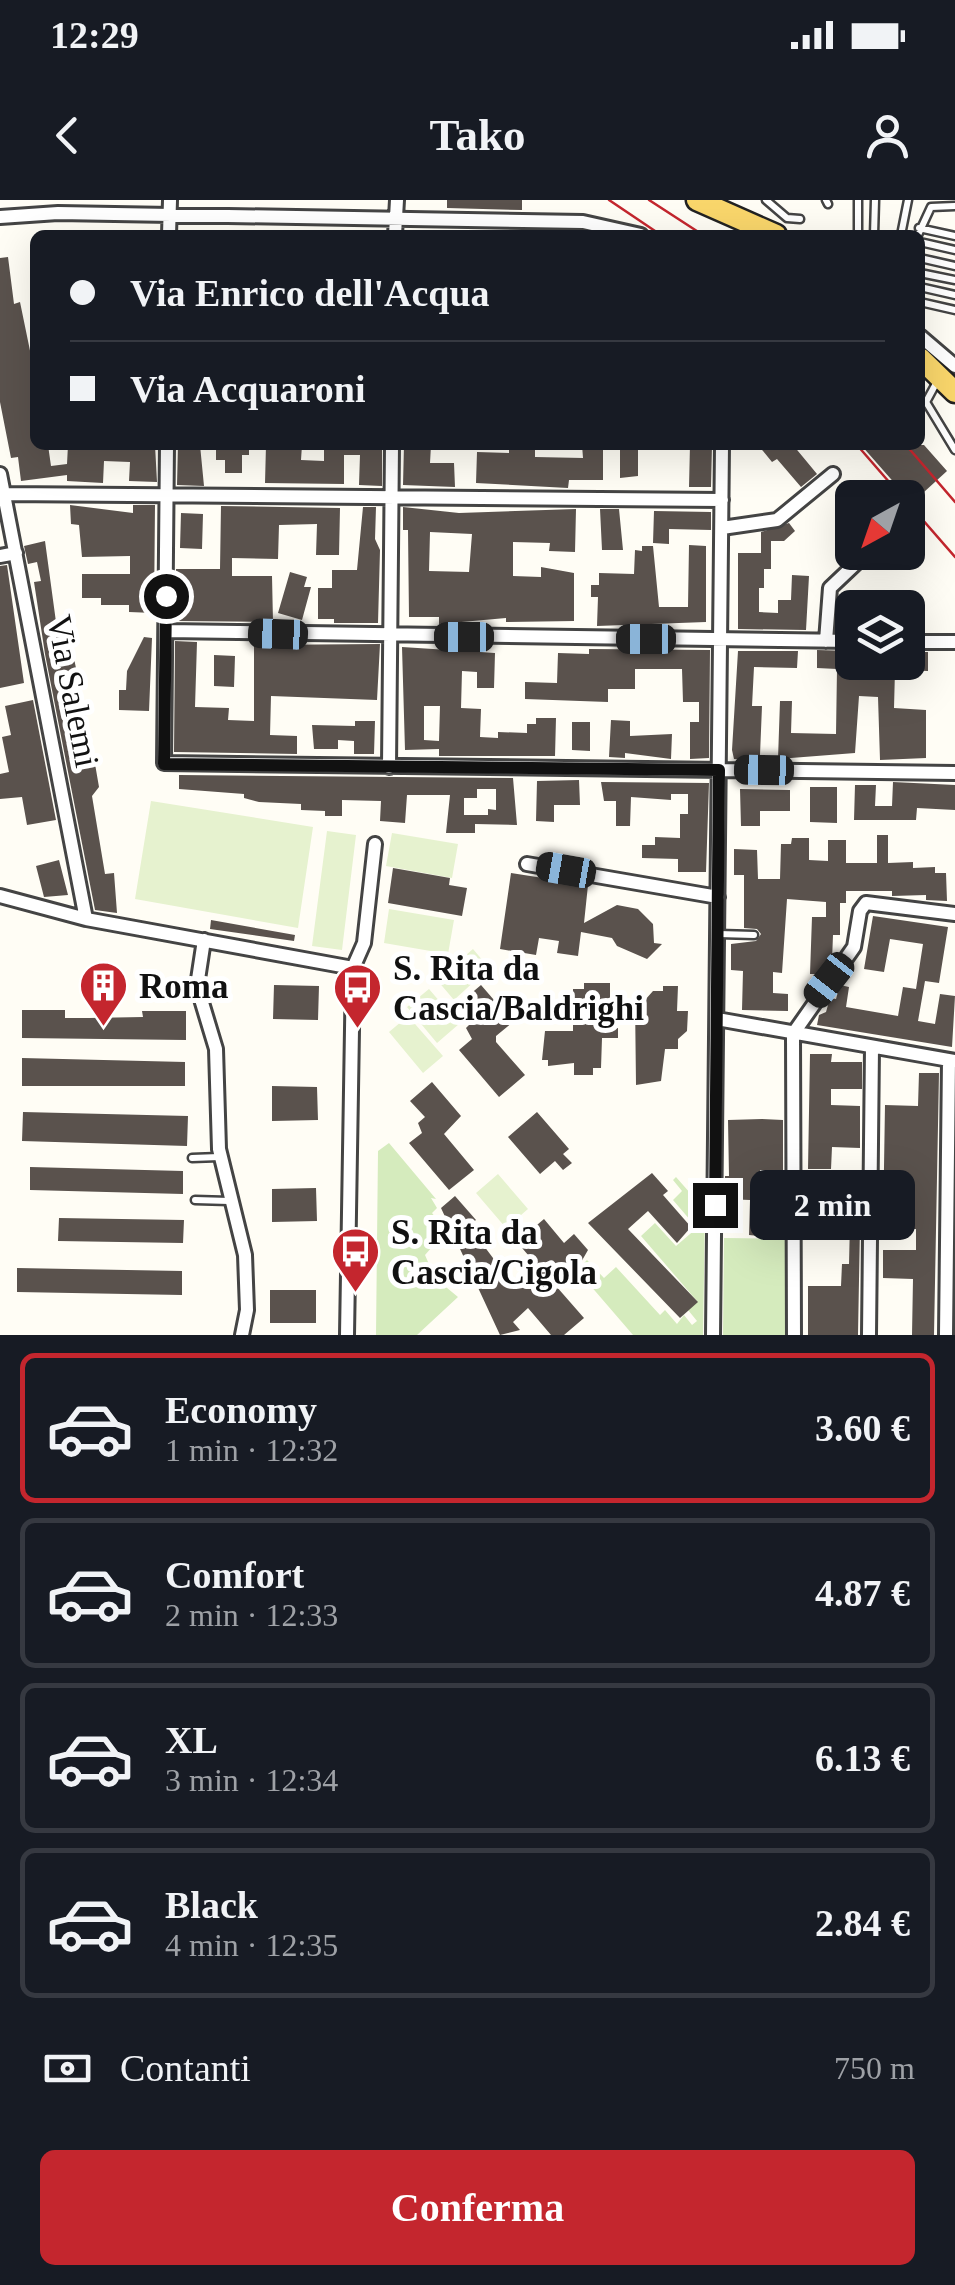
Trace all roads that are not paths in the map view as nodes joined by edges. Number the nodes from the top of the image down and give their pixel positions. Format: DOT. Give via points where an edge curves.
graph roads {
  1 [pos="170,200"];
  2 [pos="397,200"];
  3 [pos="697,200"];
  4 [pos="766,200"];
  5 [pos="858,200"];
  6 [pos="875,200"];
  7 [pos="908,200"];
  8 [pos="955,206"];
  9 [pos="170,216"];
  10 [pos="0,218"];
  11 [pos="800,219"];
  12 [pos="395,220"];
  13 [pos="169,230"];
  14 [pos="395,230"];
  15 [pos="630,230"];
  16 [pos="765,230"];
  17 [pos="858,230"];
  18 [pos="874,230"];
  19 [pos="902,230"];
  20 [pos="920,230"];
  21 [pos="925,232"];
  22 [pos="955,236"];
  23 [pos="925,243"];
  24 [pos="955,250"];
  25 [pos="925,259"];
  26 [pos="955,266"];
  27 [pos="925,274"];
  28 [pos="955,280"];
  29 [pos="925,289"];
  30 [pos="955,295"];
  31 [pos="925,303"];
  32 [pos="955,310"];
  33 [pos="925,346"];
  34 [pos="936,369"];
  35 [pos="167,450"];
  36 [pos="392,450"];
  37 [pos="722,450"];
  38 [pos="955,450"];
  39 [pos="0,474"];
  40 [pos="833,474"];
  41 [pos="166,493"];
  42 [pos="4,494"];
  43 [pos="391,497"];
  44 [pos="722,500"];
  45 [pos="722,528"];
  46 [pos="16,553"];
  47 [pos="0,556"];
  48 [pos="849,570"];
  49 [pos="166,631"];
  50 [pos="391,637"];
  51 [pos="720,640"];
  52 [pos="826,640"];
  53 [pos="835,640"];
  54 [pos="925,642"];
  55 [pos="955,642"];
  56 [pos="389,767"];
  57 [pos="719,770"];
  58 [pos="955,773"];
  59 [pos="375,844"];
  60 [pos="528,864"];
  61 [pos="0,896"];
  62 [pos="718,898"];
  63 [pos="955,914"];
  64 [pos="86,919"];
  65 [pos="718,934"];
  66 [pos="754,935"];
  67 [pos="204,940"];
  68 [pos="354,964"];
  69 [pos="370,964"];
  70 [pos="717,1019"];
  71 [pos="793,1034"];
  72 [pos="872,1047"];
  73 [pos="952,1061"];
  74 [pos="952,1154"];
  75 [pos="220,1157"];
  76 [pos="192,1158"];
  77 [pos="195,1200"];
  78 [pos="231,1201"];
  79 [pos="242,1335"];
  80 [pos="347,1335"];
  81 [pos="713,1335"];
  82 [pos="794,1335"];
  83 [pos="869,1335"];
  84 [pos="946,1335"];
  1 -- 9 [label="street"];
  2 -- 12 [label="street"];
  3 -- 16 [label="main road"];
  4 -- 11 [label="lane" via="787,218"];
  5 -- 17 [label="lane"];
  6 -- 18 [label="lane"];
  7 -- 19 [label="lane"];
  8 -- 20 [label="lane" via="932,206"];
  9 -- 10 [label="street"];
  9 -- 12 [label="street"];
  9 -- 13 [label="street"];
  12 -- 14 [label="street"];
  12 -- 15 [label="street" via="583,222"];
  21 -- 22 [label="lane"];
  23 -- 24 [label="lane"];
  25 -- 26 [label="lane"];
  27 -- 28 [label="lane"];
  29 -- 30 [label="lane"];
  31 -- 32 [label="lane"];
  33 -- 34 [label="street"];
  34 -- 38 [label="lane" via="926,402"];
  35 -- 41 [label="street"];
  36 -- 43 [label="street"];
  37 -- 44 [label="street"];
  39 -- 42 [label="street, Via Salemi"];
  40 -- 45 [label="street" via="777,520"];
  41 -- 42 [label="street"];
  41 -- 43 [label="street"];
  41 -- 49 [label="street"];
  42 -- 46 [label="street, Via Salemi"];
  43 -- 44 [label="street"];
  43 -- 50 [label="street"];
  44 -- 45 [label="street"];
  45 -- 51 [label="street"];
  46 -- 47 [label="street"];
  46 -- 64 [label="street, Via Salemi"];
  48 -- 52 [label="street" via="830,588"];
  49 -- 50 [label="street"];
  49 -- 56 [label="street" via="164,764"];
  50 -- 51 [label="street"];
  50 -- 56 [label="street"];
  51 -- 52 [label="street"];
  51 -- 57 [label="street"];
  52 -- 53 [label="street"];
  54 -- 55 [label="street"];
  56 -- 57 [label="street"];
  57 -- 58 [label="street"];
  57 -- 62 [label="street"];
  59 -- 68 [label="street" via="364,943"];
  60 -- 62 [label="street"];
  61 -- 64 [label="street"];
  62 -- 65 [label="street"];
  63 -- 71 [label="street" via="864,905 854,947"];
  64 -- 67 [label="street"];
  65 -- 66 [label="lane"];
  65 -- 70 [label="street"];
  67 -- 68 [label="street"];
  67 -- 75 [label="street" via="197,986 216,1049"];
  68 -- 69 [label="lane"];
  68 -- 80 [label="street"];
  70 -- 71 [label="street"];
  70 -- 81 [label="street"];
  71 -- 72 [label="street"];
  71 -- 82 [label="street"];
  72 -- 73 [label="street"];
  72 -- 83 [label="street"];
  73 -- 74 [label="street"];
  74 -- 84 [label="street"];
  75 -- 76 [label="lane"];
  75 -- 78 [label="street"];
  77 -- 78 [label="lane"];
  78 -- 79 [label="street" via="244,1254"];
}
